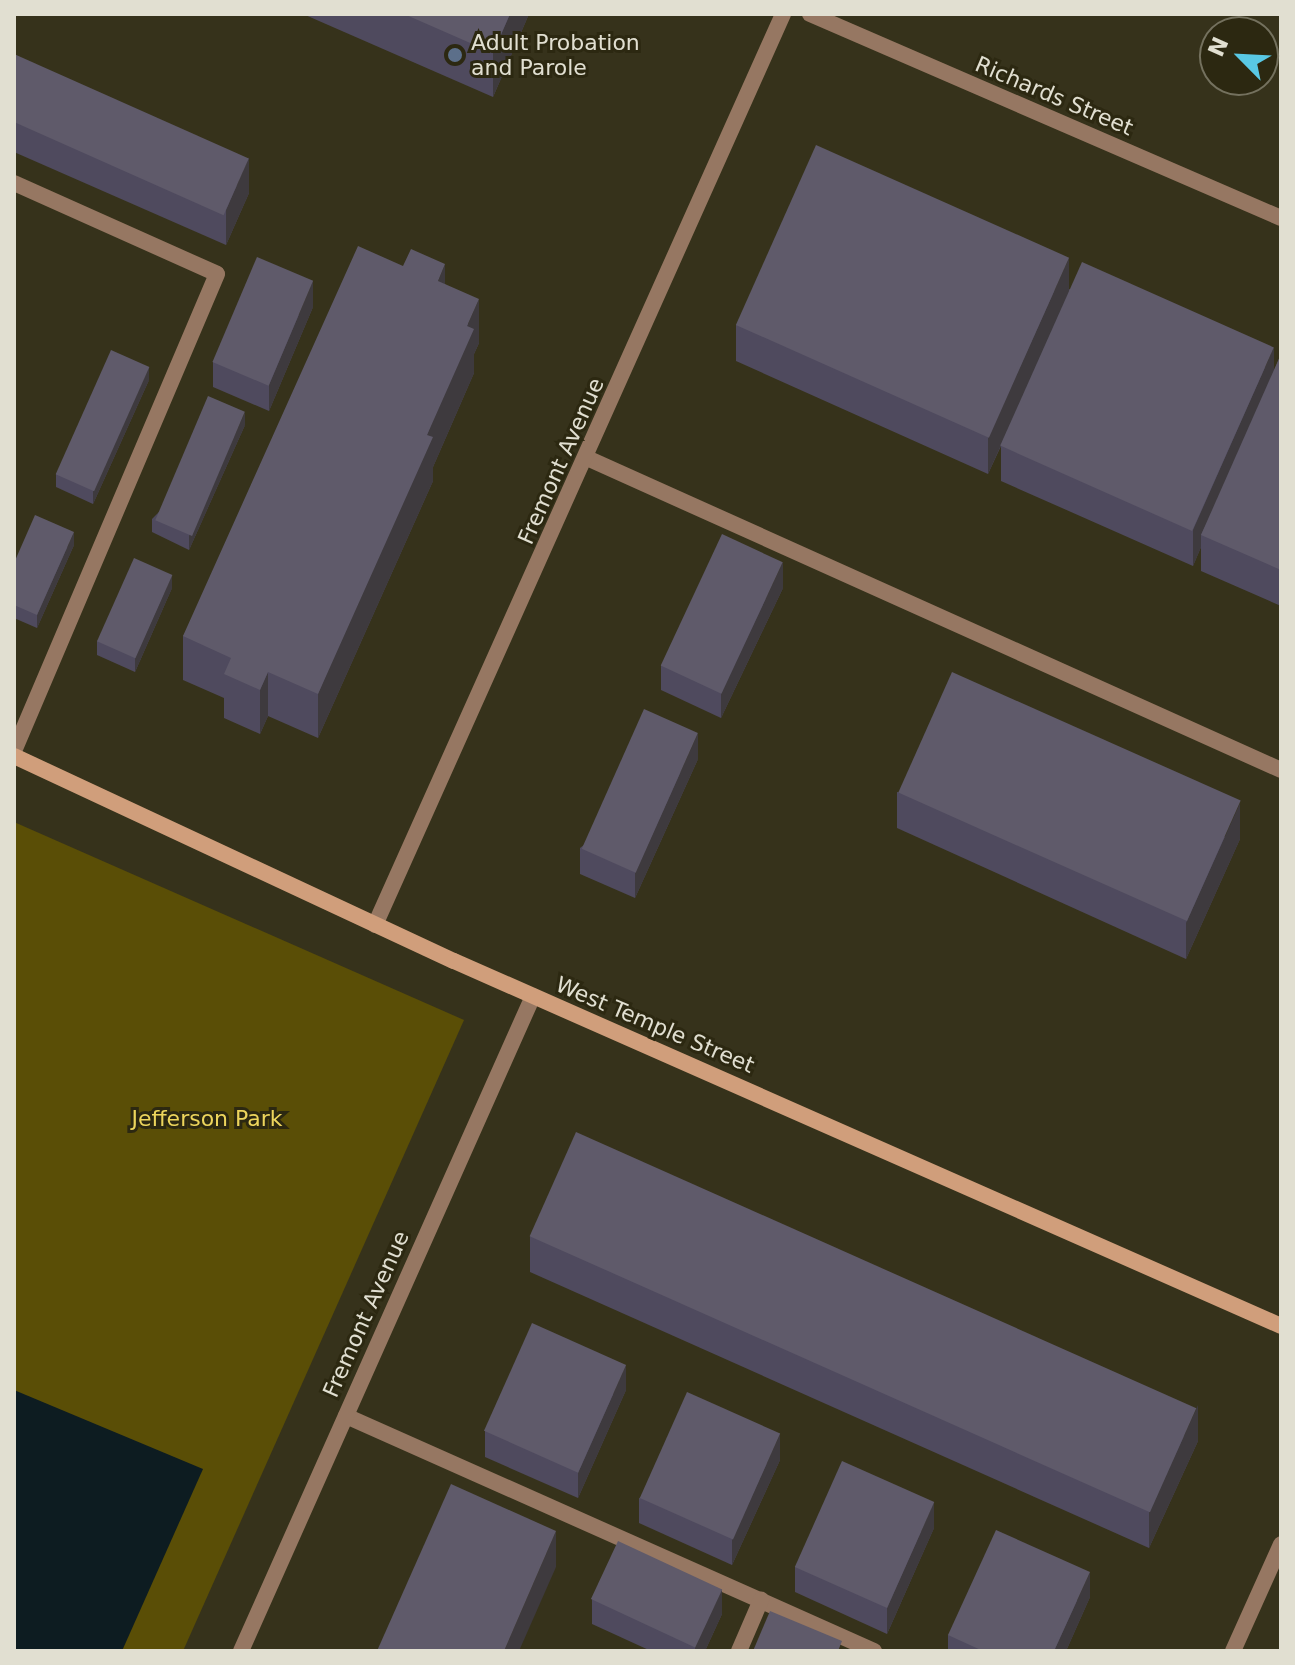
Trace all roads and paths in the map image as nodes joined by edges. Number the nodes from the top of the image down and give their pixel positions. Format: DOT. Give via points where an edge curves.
graph roads {
  1 [pos="783,14"];
  2 [pos="810,14"];
  3 [pos="14,183"];
  4 [pos="1281,218"];
  5 [pos="587,458"];
  6 [pos="14,754"];
  7 [pos="1281,770"];
  8 [pos="375,925"];
  9 [pos="533,996"];
  10 [pos="1281,1326"];
  11 [pos="346,1416"];
  12 [pos="1281,1544"];
  13 [pos="761,1600"];
  14 [pos="241,1651"];
  15 [pos="739,1651"];
  16 [pos="874,1651"];
  17 [pos="1233,1651"];
  1 -- 5 [label="street, Fremont Avenue"];
  2 -- 4 [label="street, Richards Street"];
  3 -- 6 [label="street" via="217,274"];
  5 -- 7 [label="street"];
  5 -- 8 [label="street, Fremont Avenue"];
  6 -- 8 [label="street, West Temple Street"];
  8 -- 9 [label="street, West Temple Street"];
  9 -- 10 [label="street, West Temple Street"];
  9 -- 11 [label="street, Fremont Avenue"];
  11 -- 13 [label="street"];
  11 -- 14 [label="street, Fremont Avenue"];
  12 -- 17 [label="street"];
  13 -- 15 [label="street"];
  13 -- 16 [label="street"];
}
